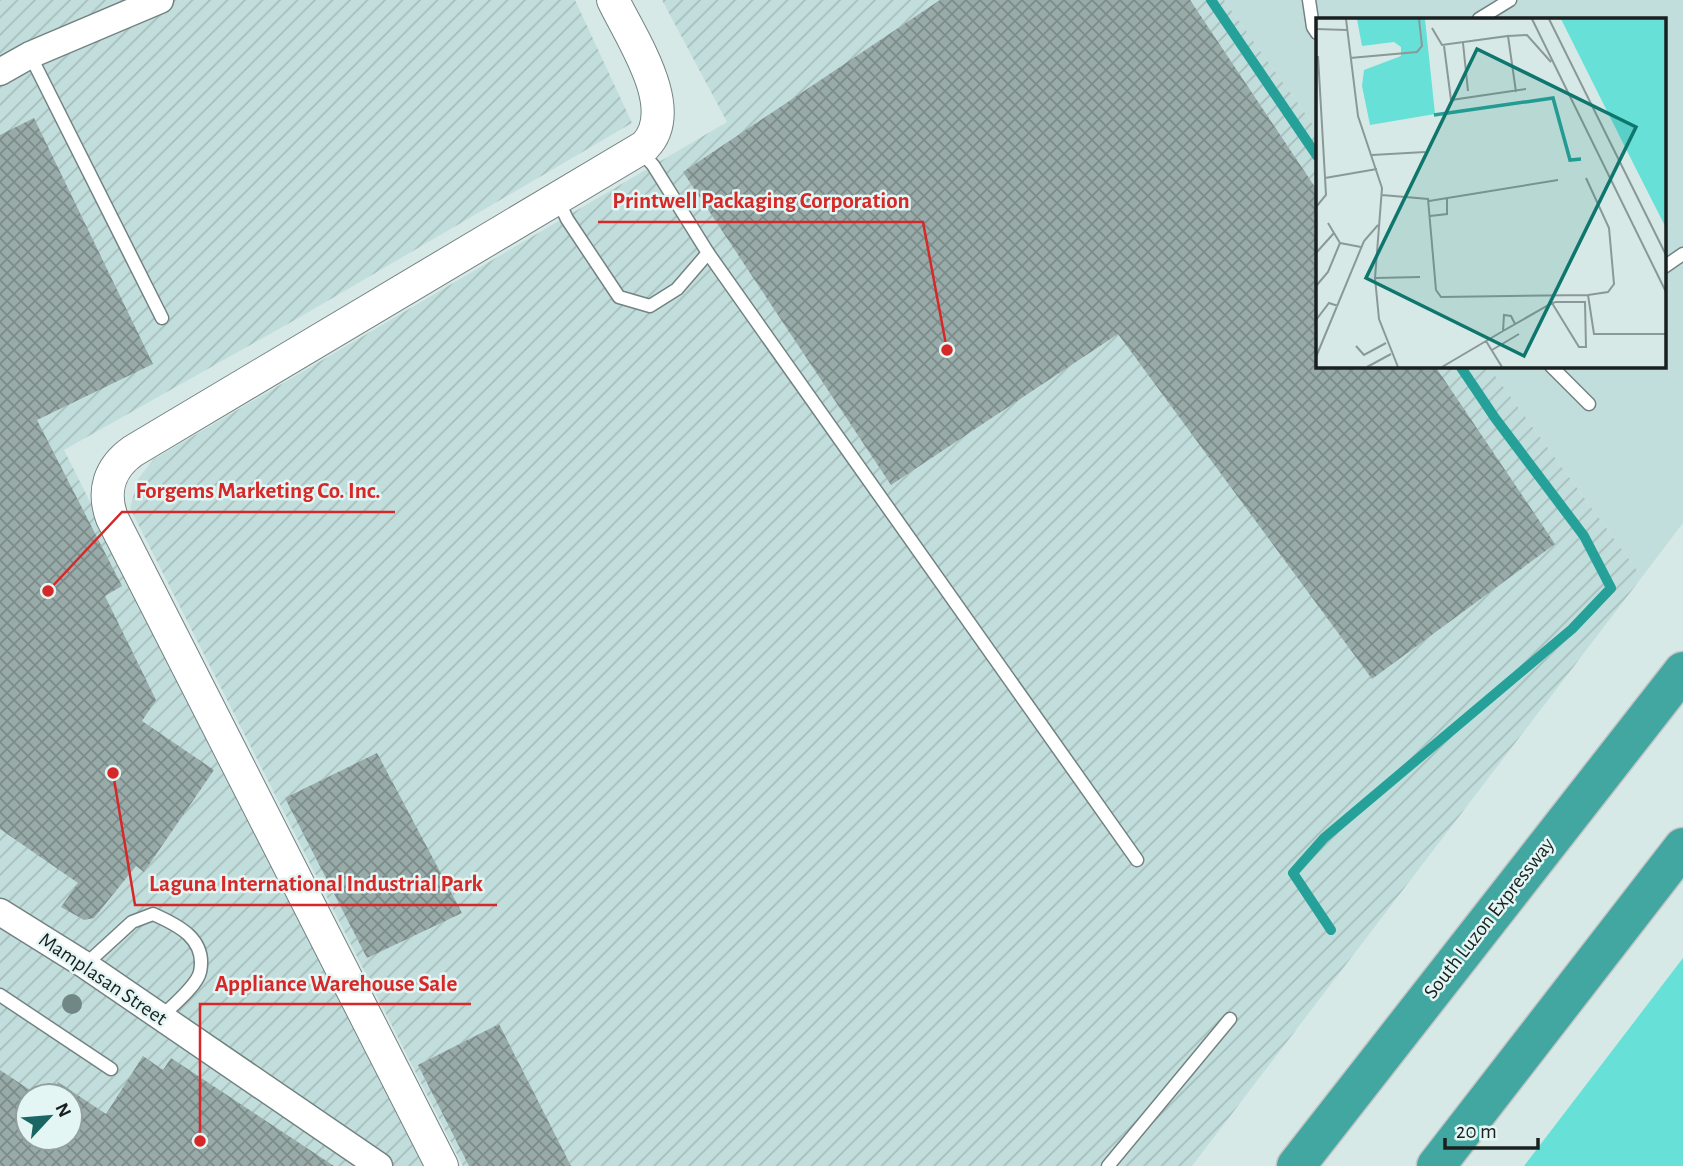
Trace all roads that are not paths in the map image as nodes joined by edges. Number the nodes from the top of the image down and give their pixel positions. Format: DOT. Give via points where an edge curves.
graph roads {
  1 [pos="160,0"];
  2 [pos="613,0"];
  3 [pos="1309,0"];
  4 [pos="1510,0"];
  5 [pos="1481,18"];
  6 [pos="1316,32"];
  7 [pos="30,55"];
  8 [pos="0,72"];
  9 [pos="640,151"];
  10 [pos="557,198"];
  11 [pos="708,253"];
  12 [pos="1683,254"];
  13 [pos="1666,266"];
  14 [pos="162,318"];
  15 [pos="1553,368"];
  16 [pos="1589,404"];
  17 [pos="1683,671"];
  18 [pos="1683,847"];
  19 [pos="1137,860"];
  20 [pos="0,912"];
  21 [pos="85,965"];
  22 [pos="0,995"];
  23 [pos="161,1017"];
  24 [pos="1230,1019"];
  25 [pos="111,1069"];
  26 [pos="379,1166"];
  27 [pos="442,1166"];
  28 [pos="1108,1166"];
  29 [pos="1296,1166"];
  30 [pos="1436,1166"];
  1 -- 7 [label="street"];
  2 -- 9 [label="street" via="658,100 656,132"];
  3 -- 6 [label="lane"];
  4 -- 5 [label="lane"];
  7 -- 8 [label="street"];
  7 -- 14 [label="lane"];
  9 -- 10 [label="street"];
  9 -- 11 [label="lane"];
  10 -- 11 [label="lane" via="619,297 650,306 677,289"];
  10 -- 27 [label="street" via="133,451 119,463 108,485 112,518"];
  11 -- 19 [label="lane"];
  12 -- 13 [label="lane"];
  15 -- 16 [label="lane"];
  17 -- 29 [label="highway, South Luzon Expressway"];
  18 -- 30 [label="highway"];
  20 -- 21 [label="street, Mamplasan Street"];
  21 -- 23 [label="street, Mamplasan Street"];
  21 -- 23 [label="lane" via="132,922 153,914 181,926 199,947 200,973"];
  22 -- 25 [label="lane"];
  23 -- 26 [label="street, Mamplasan Street"];
  24 -- 28 [label="lane"];
}
